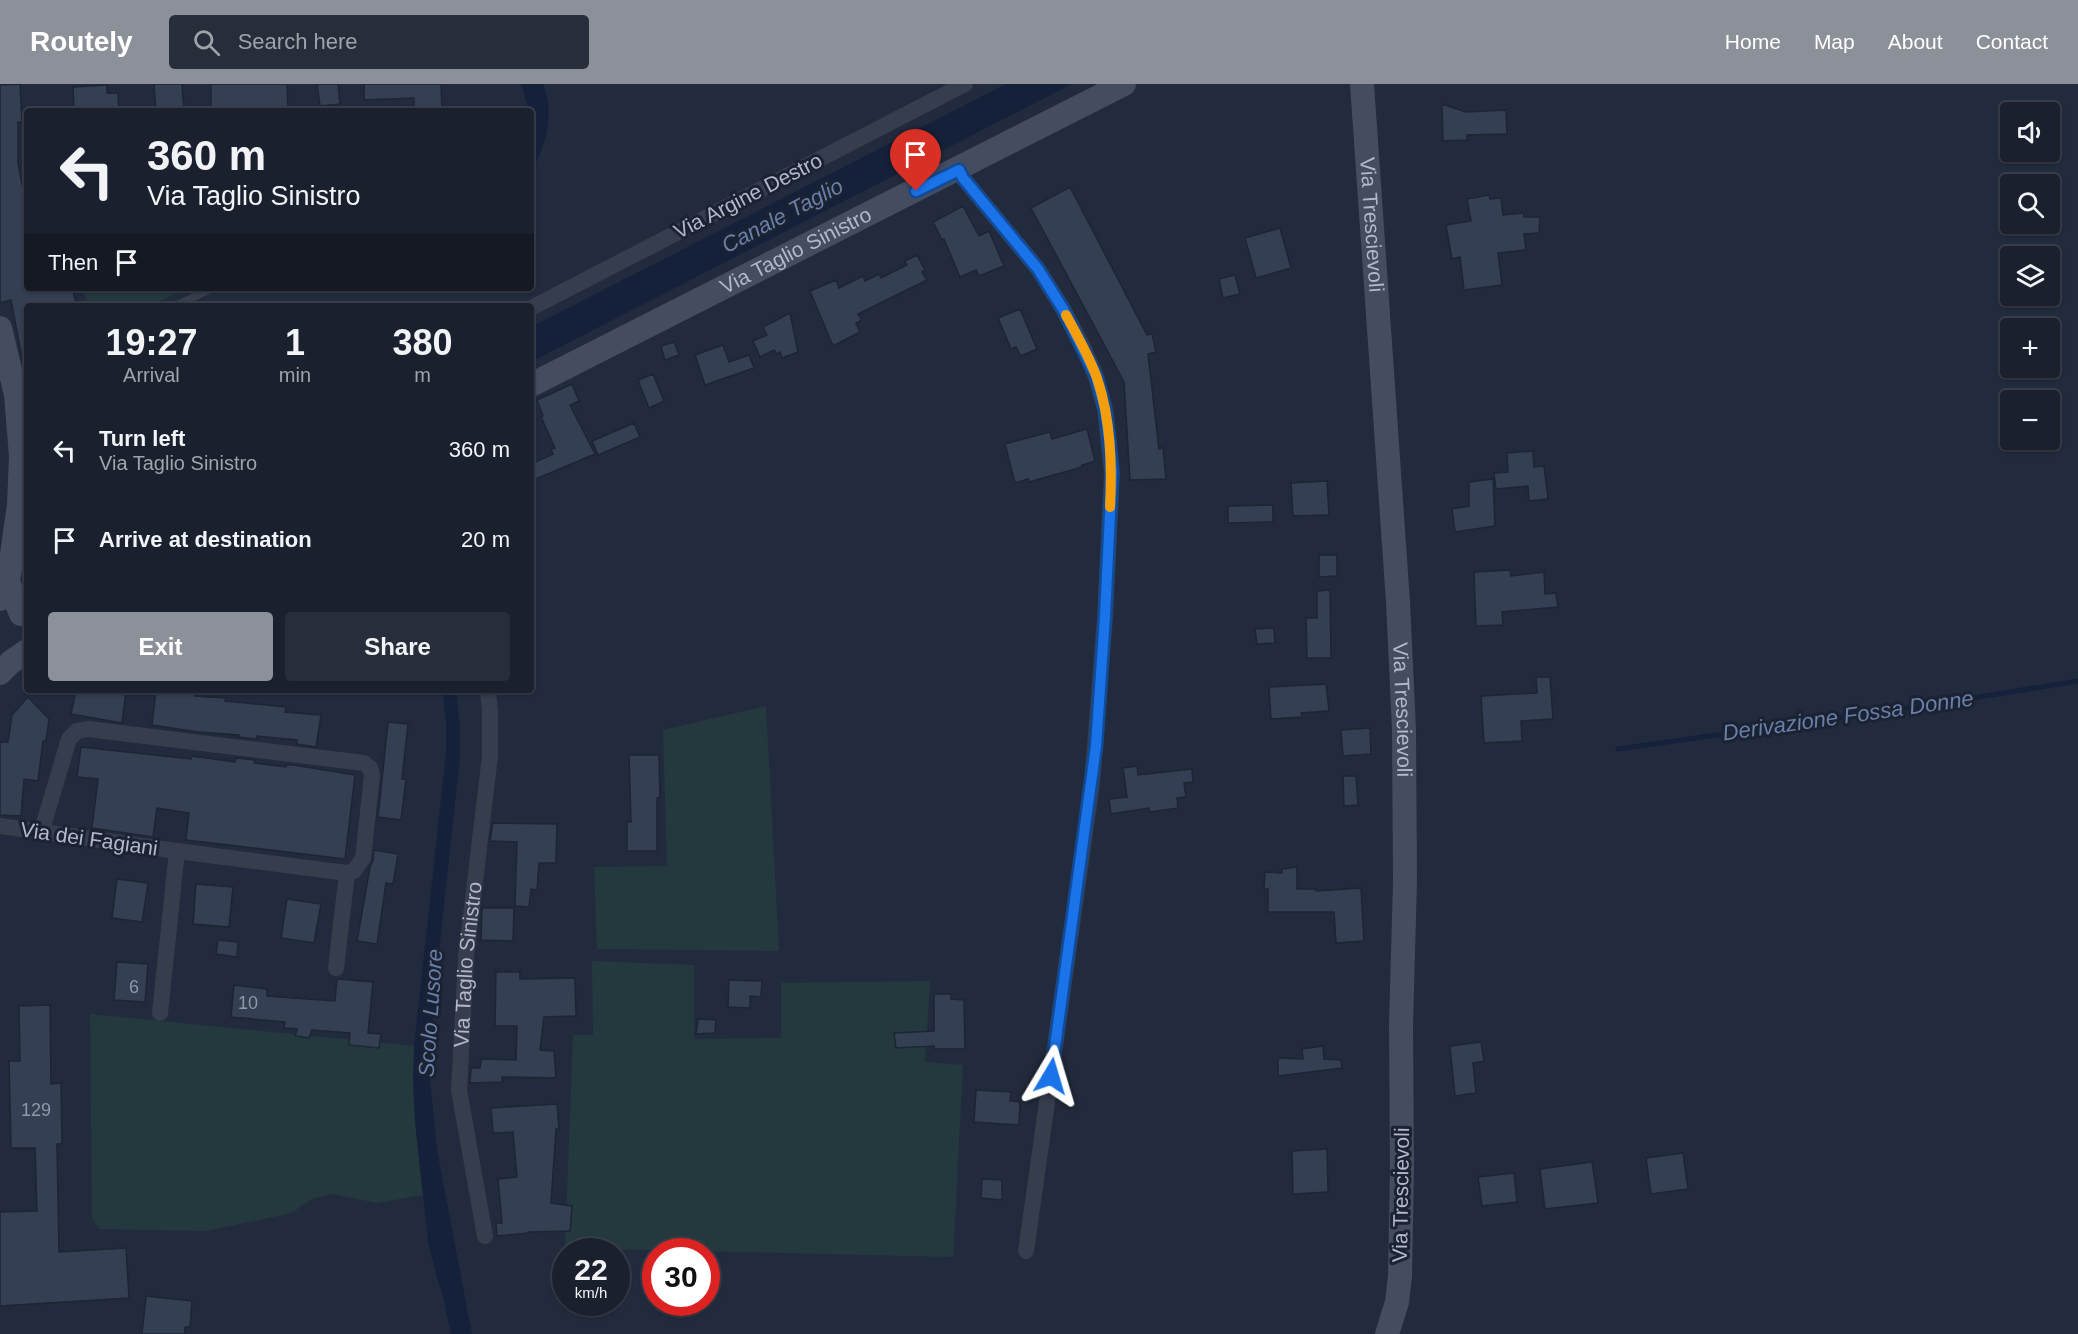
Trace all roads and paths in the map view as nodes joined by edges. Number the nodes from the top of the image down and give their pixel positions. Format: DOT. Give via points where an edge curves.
graph roads {
  1 [pos="965,84"];
  2 [pos="1124,84"];
  3 [pos="1362,84"];
  4 [pos="959,170"];
  5 [pos="207,291"];
  6 [pos="181,303"];
  7 [pos="534,306"];
  8 [pos="0,328"];
  9 [pos="534,384"];
  10 [pos="16,386"];
  11 [pos="8,567"];
  12 [pos="16,617"];
  13 [pos="16,652"];
  14 [pos="0,672"];
  15 [pos="488,693"];
  16 [pos="0,826"];
  17 [pos="41,833"];
  18 [pos="177,852"];
  19 [pos="347,873"];
  20 [pos="336,968"];
  21 [pos="160,1013"];
  22 [pos="485,1236"];
  23 [pos="1026,1251"];
  24 [pos="1387,1334"];
  1 -- 7 [label="street, Via Argine Destro"];
  2 -- 4 [label="main road, Via Taglio Sinistro"];
  3 -- 24 [label="main road, Via Trescievoli" via="1398,602 1404,752 1401,1252 1397,1302"];
  4 -- 9 [label="main road, Via Taglio Sinistro"];
  4 -- 23 [label="street" via="1038,269 1084,349 1105,409 1112,473 1092,784"];
  5 -- 6 [label="lane"];
  8 -- 10 [label="main road"];
  10 -- 11 [label="main road" via="21,456 19,505"];
  11 -- 12 [label="main road"];
  13 -- 14 [label="main road"];
  15 -- 22 [label="street, Via Taglio Sinistro" via="490,756 466,957 459,1090"];
  16 -- 17 [label="street, Via dei Fagiani"];
  17 -- 18 [label="street, Via dei Fagiani"];
  17 -- 19 [label="street" via="69,739 77,731 88,729 364,763 372,775 363,858 354,871"];
  18 -- 19 [label="street, Via dei Fagiani"];
  18 -- 21 [label="street, Via dei Fagiani"];
  19 -- 20 [label="street"];
}
